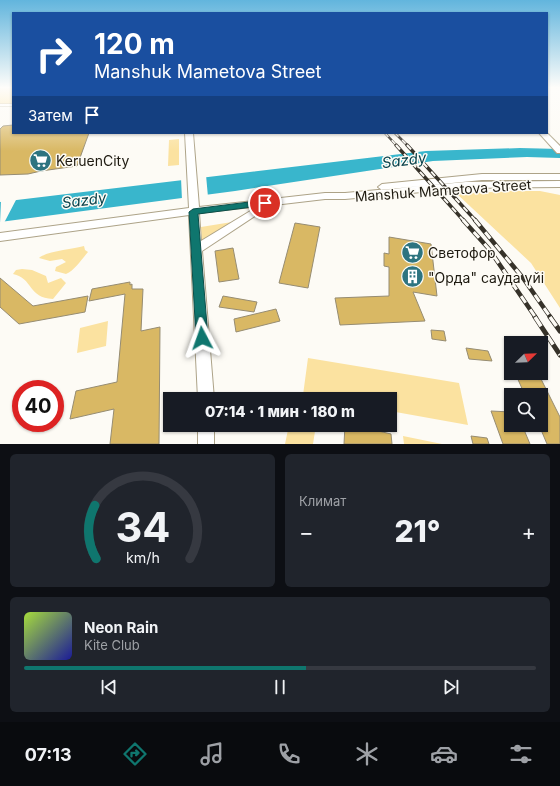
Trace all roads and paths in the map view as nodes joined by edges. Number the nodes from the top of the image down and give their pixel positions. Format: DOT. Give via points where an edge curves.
graph roads {
  1 [pos="189,134"];
  2 [pos="545,134"];
  3 [pos="559,149"];
  4 [pos="560,177"];
  5 [pos="525,184"];
  6 [pos="560,184"];
  7 [pos="560,190"];
  8 [pos="325,196"];
  9 [pos="280,201"];
  10 [pos="193,212"];
  11 [pos="0,237"];
  12 [pos="196,250"];
  13 [pos="206,392"];
  14 [pos="206,432"];
  15 [pos="206,444"];
  1 -- 10 [label="main road"];
  2 -- 3 [label="main road"];
  4 -- 8 [label="main road, Manshuk Mametova Street" via="459,178 343,191"];
  5 -- 6 [label="main road, Manshuk Mametova Street"];
  5 -- 7 [label="main road"];
  5 -- 8 [label="main road, Manshuk Mametova Street" via="472,185"];
  8 -- 9 [label="main road, Manshuk Mametova Street"];
  9 -- 10 [label="main road, Manshuk Mametova Street"];
  9 -- 12 [label="main road" via="255,212"];
  10 -- 11 [label="main road, Manshuk Mametova Street"];
  10 -- 12 [label="main road"];
  12 -- 13 [label="main road"];
  14 -- 15 [label="main road"];
}
